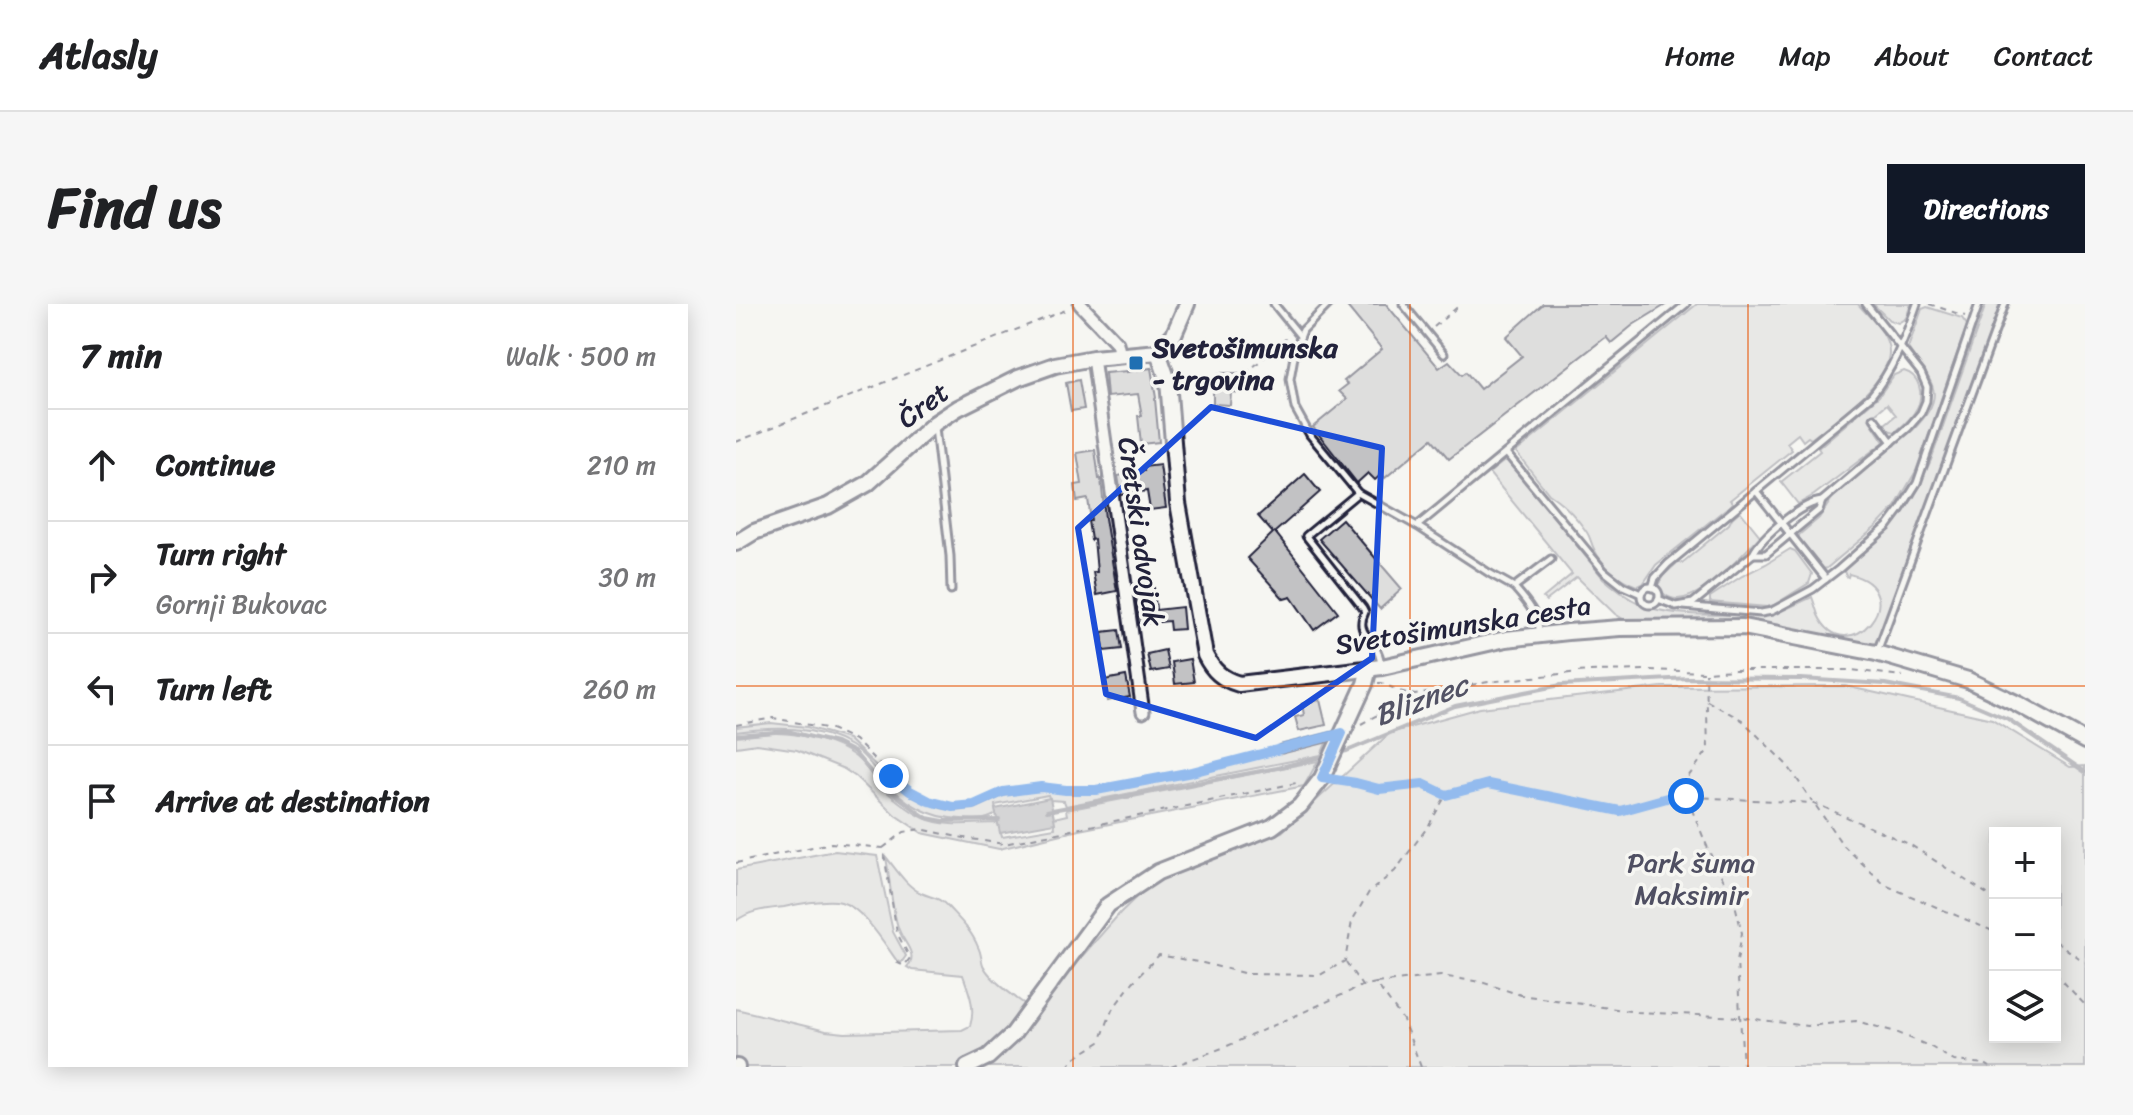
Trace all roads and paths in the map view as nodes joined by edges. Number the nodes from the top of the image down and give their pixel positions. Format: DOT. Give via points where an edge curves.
graph roads {
  1 [pos="1080,304"];
  2 [pos="1187,304"];
  3 [pos="1274,304"];
  4 [pos="1329,304"];
  5 [pos="1403,304"];
  6 [pos="1461,304"];
  7 [pos="1686,304"];
  8 [pos="1866,304"];
  9 [pos="1917,304"];
  10 [pos="1929,304"];
  11 [pos="1979,304"];
  12 [pos="2005,304"];
  13 [pos="1974,319"];
  14 [pos="1427,333"];
  15 [pos="1291,335"];
  16 [pos="1300,336"];
  17 [pos="1901,347"];
  18 [pos="1158,352"];
  19 [pos="1444,354"];
  20 [pos="1120,356"];
  21 [pos="1093,358"];
  22 [pos="1245,374"];
  23 [pos="1874,418"];
  24 [pos="935,423"];
  25 [pos="736,442"];
  26 [pos="1892,442"];
  27 [pos="1506,453"];
  28 [pos="1756,491"];
  29 [pos="1358,493"];
  30 [pos="1822,501"];
  31 [pos="1782,524"];
  32 [pos="1417,526"];
  33 [pos="1790,534"];
  34 [pos="736,543"];
  35 [pos="1753,554"];
  36 [pos="1551,559"];
  37 [pos="1826,579"];
  38 [pos="1514,587"];
  39 [pos="1652,588"];
  40 [pos="951,590"];
  41 [pos="1641,594"];
  42 [pos="1658,599"];
  43 [pos="1683,606"];
  44 [pos="1540,635"];
  45 [pos="1876,653"];
  46 [pos="1376,668"];
  47 [pos="1706,672"];
  48 [pos="1902,676"];
  49 [pos="1365,684"];
  50 [pos="1415,695"];
  51 [pos="1707,701"];
  52 [pos="1143,712"];
  53 [pos="736,725"];
  54 [pos="1340,738"];
  55 [pos="2085,741"];
  56 [pos="1282,749"];
  57 [pos="1325,772"];
  58 [pos="1446,795"];
  59 [pos="1674,796"];
  60 [pos="1686,796"];
  61 [pos="1814,803"];
  62 [pos="883,848"];
  63 [pos="736,863"];
  64 [pos="1989,895"];
  65 [pos="1989,929"];
  66 [pos="2061,945"];
  67 [pos="894,961"];
  68 [pos="1345,961"];
  69 [pos="2085,962"];
  70 [pos="2061,979"];
  71 [pos="1376,983"];
  72 [pos="1362,986"];
  73 [pos="2085,1005"];
  74 [pos="1740,1017"];
  75 [pos="967,1067"];
  76 [pos="1068,1067"];
  77 [pos="1171,1067"];
  78 [pos="1421,1067"];
  79 [pos="1743,1067"];
  80 [pos="1990,1067"];
  1 -- 20 [label="street" via="1117,343"];
  1 -- 25 [label="path"];
  2 -- 18 [label="street" via="1174,334"];
  3 -- 16 [label="lane"];
  4 -- 16 [label="lane"];
  5 -- 14 [label="lane"];
  6 -- 14 [label="path"];
  7 -- 27 [label="lane"];
  8 -- 17 [label="lane"];
  9 -- 17 [label="lane"];
  10 -- 13 [label="path"];
  11 -- 13 [label="lane"];
  12 -- 45 [label="lane"];
  13 -- 37 [label="lane" via="1908,499 1888,526"];
  14 -- 19 [label="lane"];
  15 -- 22 [label="path"];
  16 -- 29 [label="lane" via="1290,379 1295,408 1310,435"];
  17 -- 26 [label="lane" via="1925,380 1927,395 1921,413"];
  17 -- 28 [label="lane" via="1871,396"];
  18 -- 20 [label="street, Čret"];
  18 -- 46 [label="street, Svetošimunska cesta" via="1168,381 1178,503 1210,666 1239,684"];
  20 -- 21 [label="street, Čret"];
  21 -- 24 [label="street, Čret" via="1018,378"];
  21 -- 52 [label="street, Čretski odvojak"];
  23 -- 26 [label="lane"];
  24 -- 34 [label="street, Čret" via="867,484 828,506"];
  24 -- 40 [label="lane"];
  26 -- 30 [label="lane"];
  27 -- 32 [label="lane"];
  27 -- 41 [label="lane" via="1604,571"];
  28 -- 31 [label="lane"];
  28 -- 39 [label="lane" via="1660,571"];
  29 -- 32 [label="lane"];
  29 -- 46 [label="lane" via="1306,536 1363,608 1361,628 1379,653"];
  30 -- 31 [label="lane"];
  30 -- 33 [label="lane" via="1819,510"];
  31 -- 33 [label="lane"];
  31 -- 35 [label="lane"];
  32 -- 38 [label="lane"];
  33 -- 35 [label="lane" via="1766,554"];
  33 -- 37 [label="lane"];
  35 -- 43 [label="lane"];
  36 -- 38 [label="lane"];
  37 -- 43 [label="lane" via="1772,611"];
  38 -- 44 [label="lane" via="1538,619"];
  39 -- 41 [label="lane"];
  39 -- 42 [label="lane"];
  41 -- 42 [label="lane" via="1645,604"];
  42 -- 43 [label="lane"];
  44 -- 45 [label="street, Svetošimunska cesta" via="1743,627"];
  44 -- 46 [label="street, Svetošimunska cesta"];
  45 -- 55 [label="street, Svetošimunska cesta" via="1968,680"];
  46 -- 49 [label="street"];
  47 -- 48 [label="path" via="1851,670"];
  47 -- 50 [label="path" via="1588,671"];
  47 -- 51 [label="path"];
  49 -- 50 [label="path" via="1382,683"];
  49 -- 54 [label="street"];
  50 -- 54 [label="path"];
  51 -- 59 [label="path" via="1708,750"];
  51 -- 61 [label="path" via="1742,720 1788,766"];
  53 -- 56 [label="path" via="773,718 831,729 855,740 910,791 953,807 1041,787 1096,790"];
  54 -- 56 [label="lane"];
  54 -- 57 [label="street"];
  57 -- 58 [label="path" via="1379,789 1423,784"];
  57 -- 62 [label="path" via="1004,844 921,829 904,832"];
  57 -- 75 [label="street" via="1300,806 1272,827 1158,872 1108,905 1013,1034 988,1057"];
  58 -- 59 [label="path" via="1488,784 1620,811"];
  58 -- 68 [label="path" via="1395,871 1369,892 1352,921"];
  59 -- 60 [label="path"];
  60 -- 61 [label="path"];
  60 -- 74 [label="path" via="1734,900 1742,933 1737,961"];
  61 -- 64 [label="path" via="1909,844"];
  61 -- 65 [label="path" via="1842,844 1885,885"];
  62 -- 63 [label="path" via="831,843"];
  62 -- 67 [label="path" via="897,933 910,958 904,966"];
  66 -- 69 [label="path"];
  68 -- 72 [label="path"];
  68 -- 76 [label="path" via="1320,975 1247,974 1159,955 1112,1010 1100,1042"];
  70 -- 73 [label="path"];
  71 -- 72 [label="path"];
  71 -- 74 [label="path" via="1441,976 1521,995 1636,1012"];
  71 -- 78 [label="path" via="1403,1020"];
  72 -- 77 [label="path"];
  74 -- 79 [label="path"];
  74 -- 80 [label="path" via="1807,1026 1856,1021 1896,1032 1954,1061"];
}
